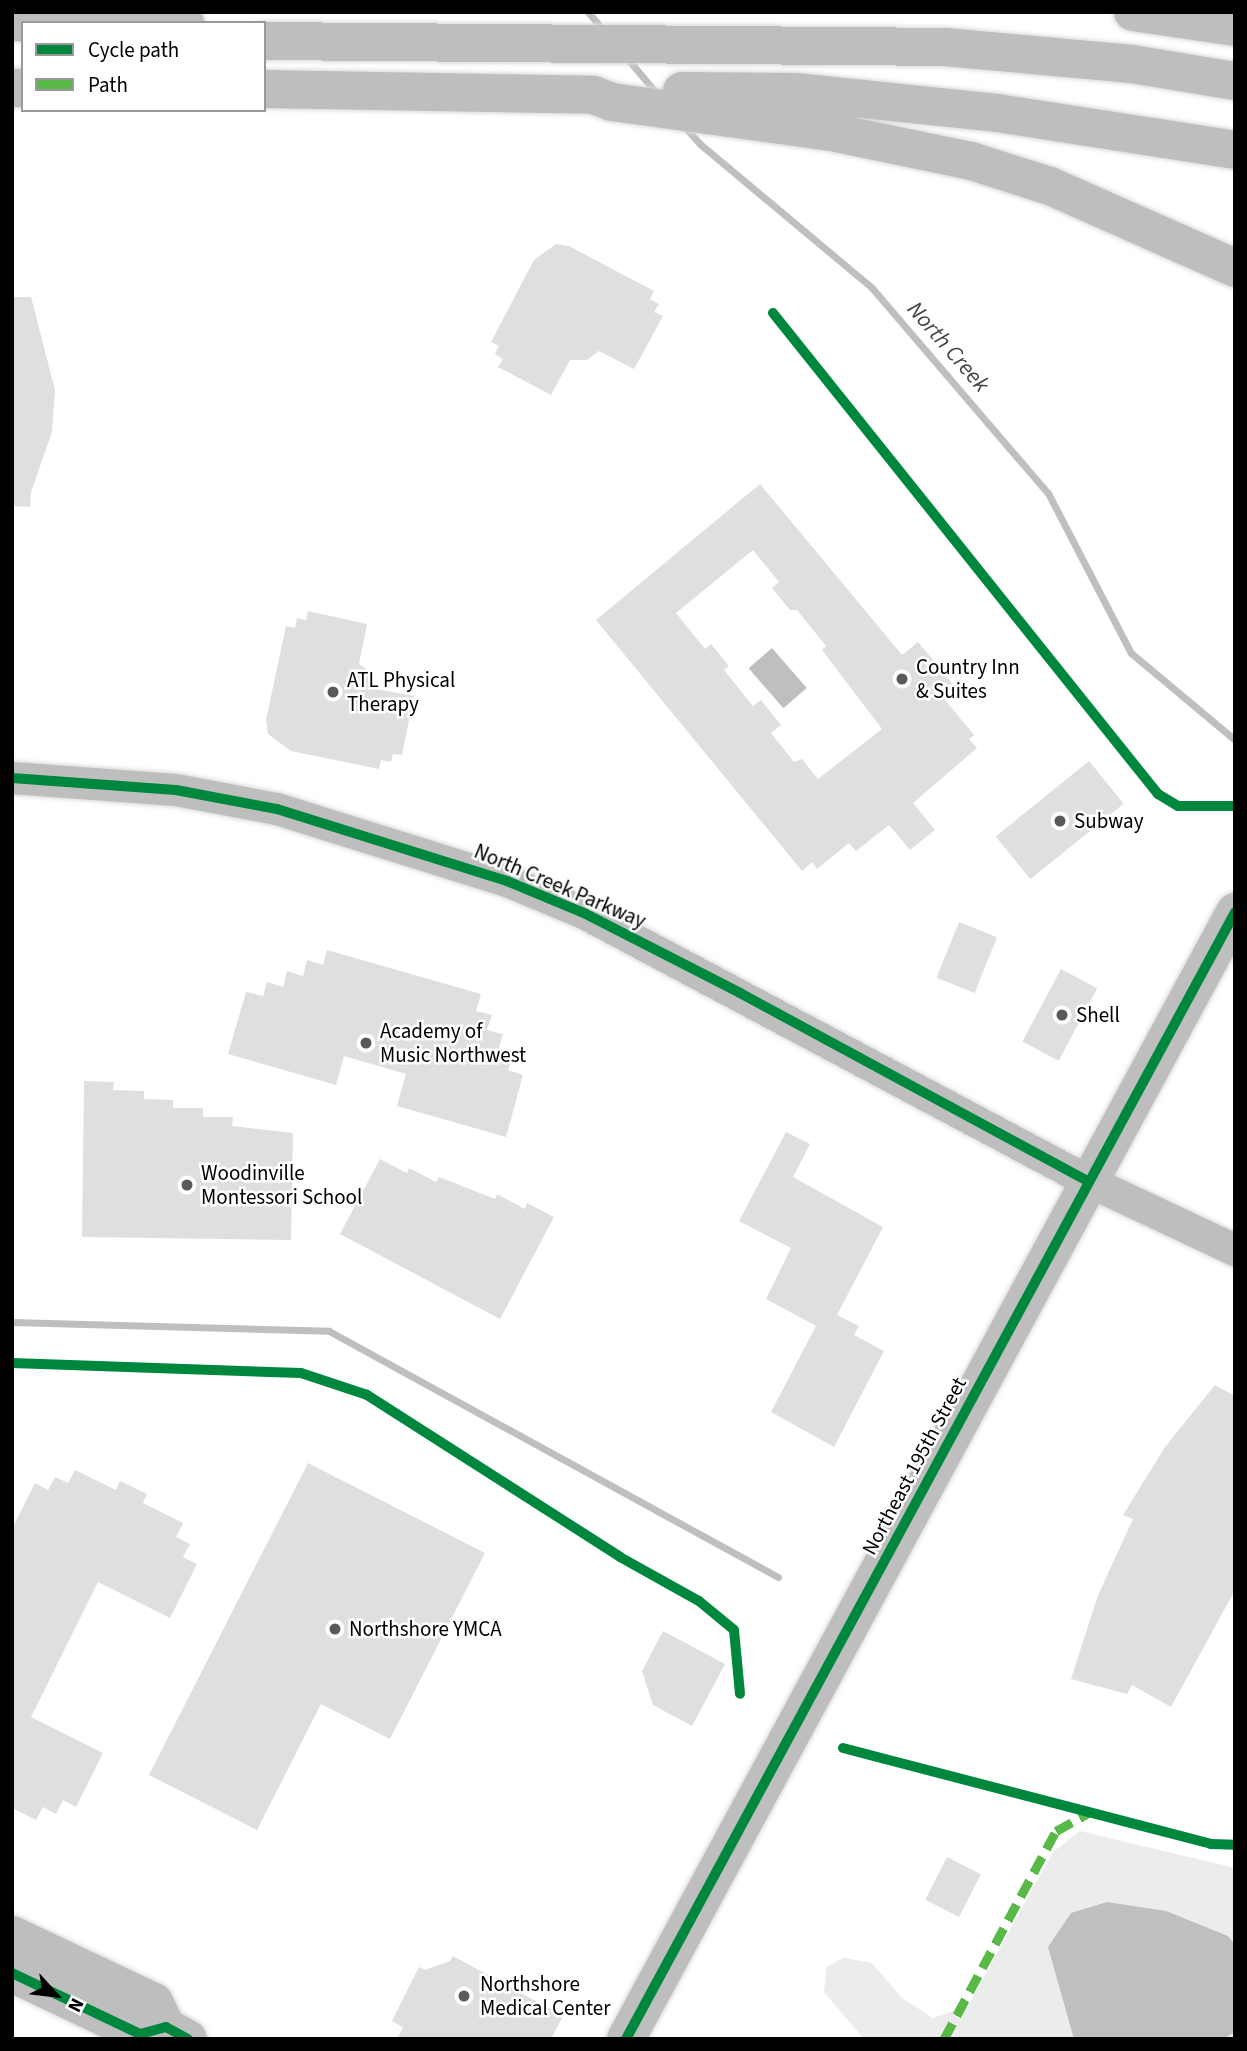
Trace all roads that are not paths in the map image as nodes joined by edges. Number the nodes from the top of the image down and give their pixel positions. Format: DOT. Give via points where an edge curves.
graph roads {
  1 [pos="1133,12"];
  2 [pos="266,25"];
  3 [pos="1235,27"];
  4 [pos="553,35"];
  5 [pos="664,36"];
  6 [pos="266,41"];
  7 [pos="1235,61"];
  8 [pos="1235,81"];
  9 [pos="266,89"];
  10 [pos="602,96"];
  11 [pos="1235,150"];
  12 [pos="1235,268"];
  13 [pos="12,778"];
  14 [pos="1235,912"];
  15 [pos="1086,1180"];
  16 [pos="1235,1251"];
  17 [pos="12,1935"];
  18 [pos="12,1973"];
  19 [pos="101,2028"];
  20 [pos="177,2033"];
  21 [pos="626,2039"];
  1 -- 3 [label="main road"];
  2 -- 4 [label="main road"];
  4 -- 5 [label="main road"];
  4 -- 6 [label="main road"];
  5 -- 7 [label="main road" via="1044,37"];
  5 -- 8 [label="main road" via="945,47 1132,64"];
  9 -- 10 [label="main road"];
  10 -- 11 [label="main road" via="795,92 997,113"];
  10 -- 12 [label="main road" via="831,132 971,161 1049,186"];
  13 -- 15 [label="street, North Creek Parkway" via="176,790 277,809 507,881 584,912"];
  14 -- 15 [label="main road, Northeast 195th Street"];
  15 -- 16 [label="street, North Creek Parkway"];
  15 -- 21 [label="main road, Northeast 195th Street"];
  17 -- 20 [label="main road" via="154,2002"];
  18 -- 19 [label="main road"];
  19 -- 20 [label="main road"];
}
